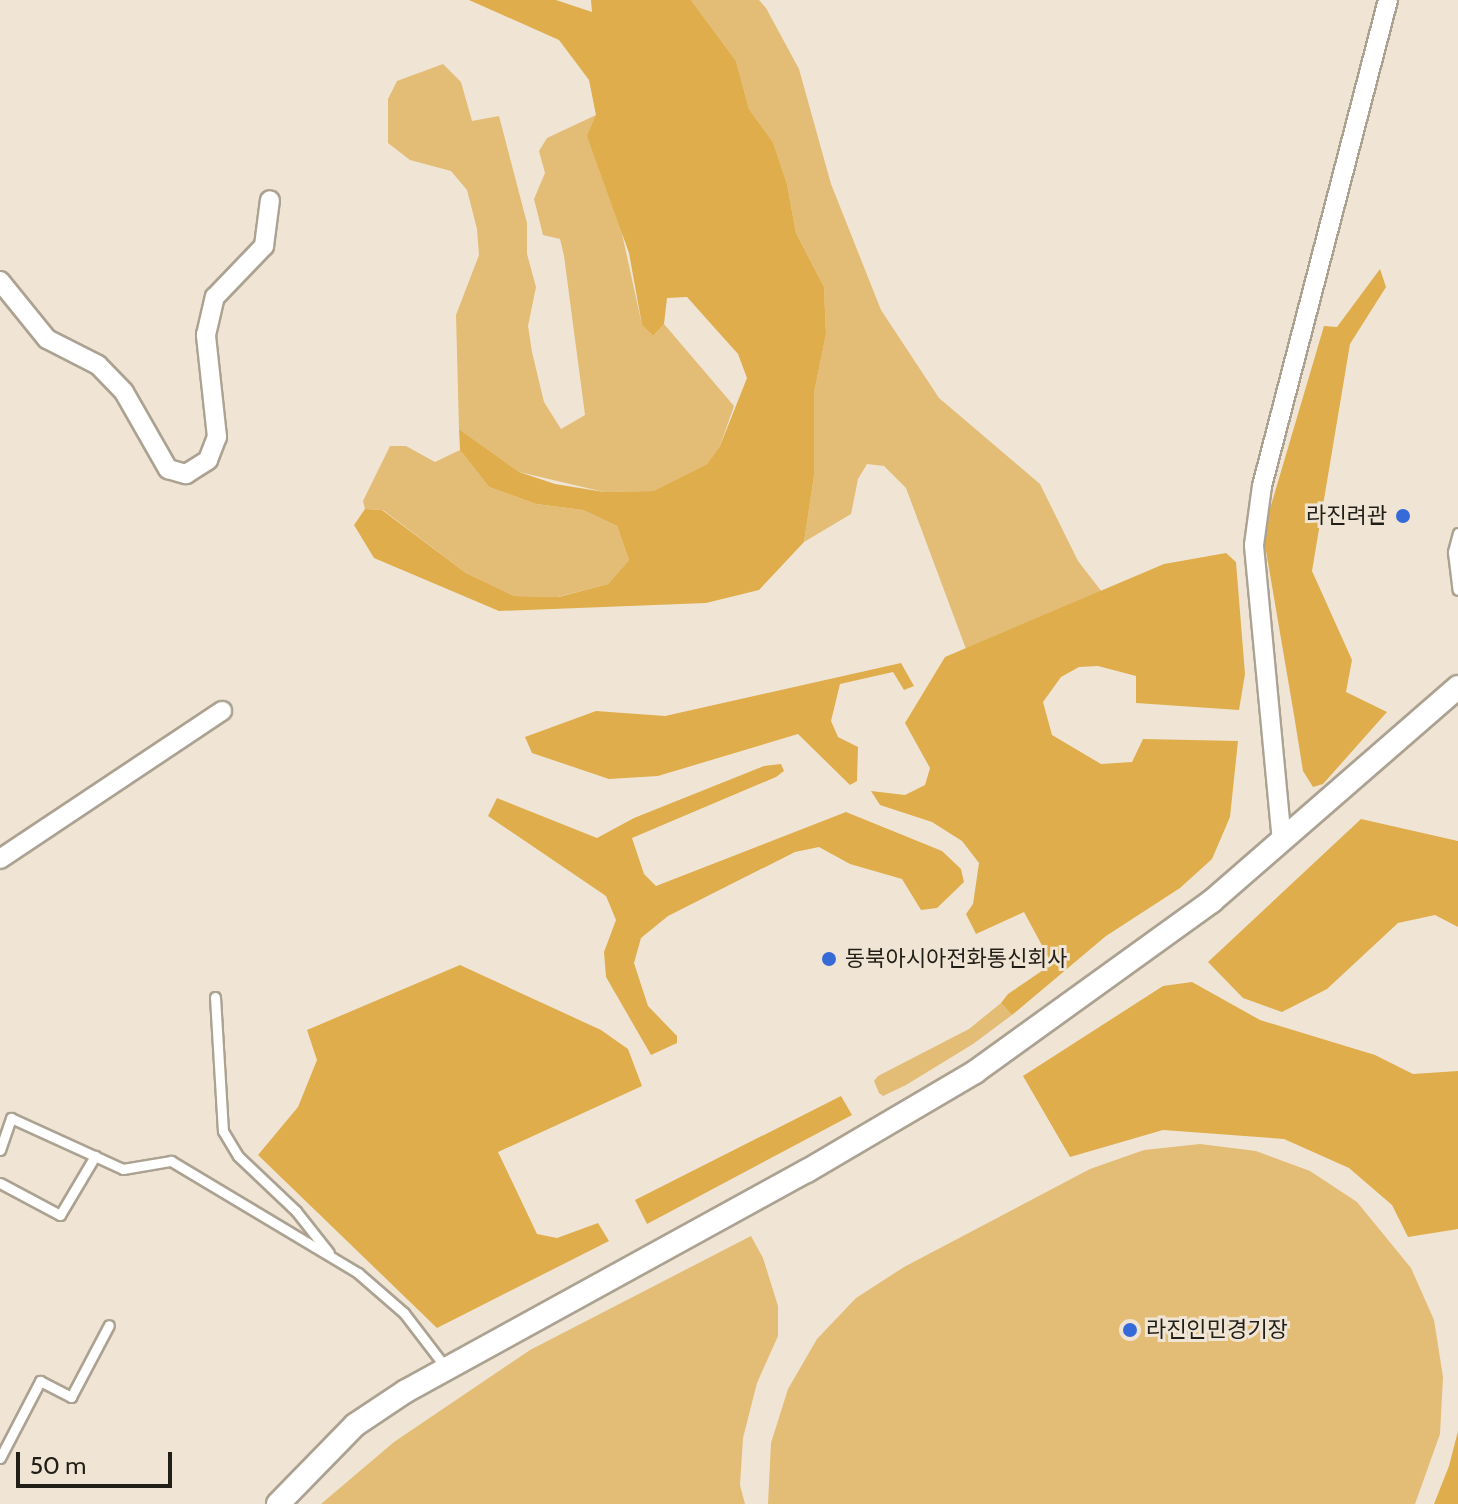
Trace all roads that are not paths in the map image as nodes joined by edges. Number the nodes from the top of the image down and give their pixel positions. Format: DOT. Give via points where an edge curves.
graph roads {
  1 [pos="1388,0"];
  2 [pos="270,200"];
  3 [pos="0,281"];
  4 [pos="1458,533"];
  5 [pos="1458,590"];
  6 [pos="1458,687"];
  7 [pos="222,711"];
  8 [pos="1282,842"];
  9 [pos="0,859"];
  10 [pos="215,997"];
  11 [pos="0,1150"];
  12 [pos="95,1156"];
  13 [pos="0,1183"];
  14 [pos="333,1258"];
  15 [pos="109,1325"];
  16 [pos="446,1368"];
  17 [pos="0,1458"];
  18 [pos="278,1504"];
  1 -- 8 [label="street" via="1262,486 1254,545"];
  2 -- 3 [label="street" via="264,246 215,297 206,335 217,437 208,460 186,474 168,469 124,392 107,374 47,339"];
  4 -- 5 [label="lane" via="1453,552"];
  6 -- 8 [label="street"];
  7 -- 9 [label="street"];
  8 -- 16 [label="street" via="1212,901 928,1104"];
  10 -- 14 [label="lane" via="223,1131 238,1156 296,1211"];
  11 -- 12 [label="lane" via="11,1118"];
  12 -- 13 [label="lane" via="60,1215"];
  12 -- 14 [label="lane" via="123,1169 171,1161"];
  14 -- 16 [label="lane" via="404,1313"];
  15 -- 17 [label="lane" via="71,1397 40,1381"];
  16 -- 18 [label="street" via="355,1425"];
}
